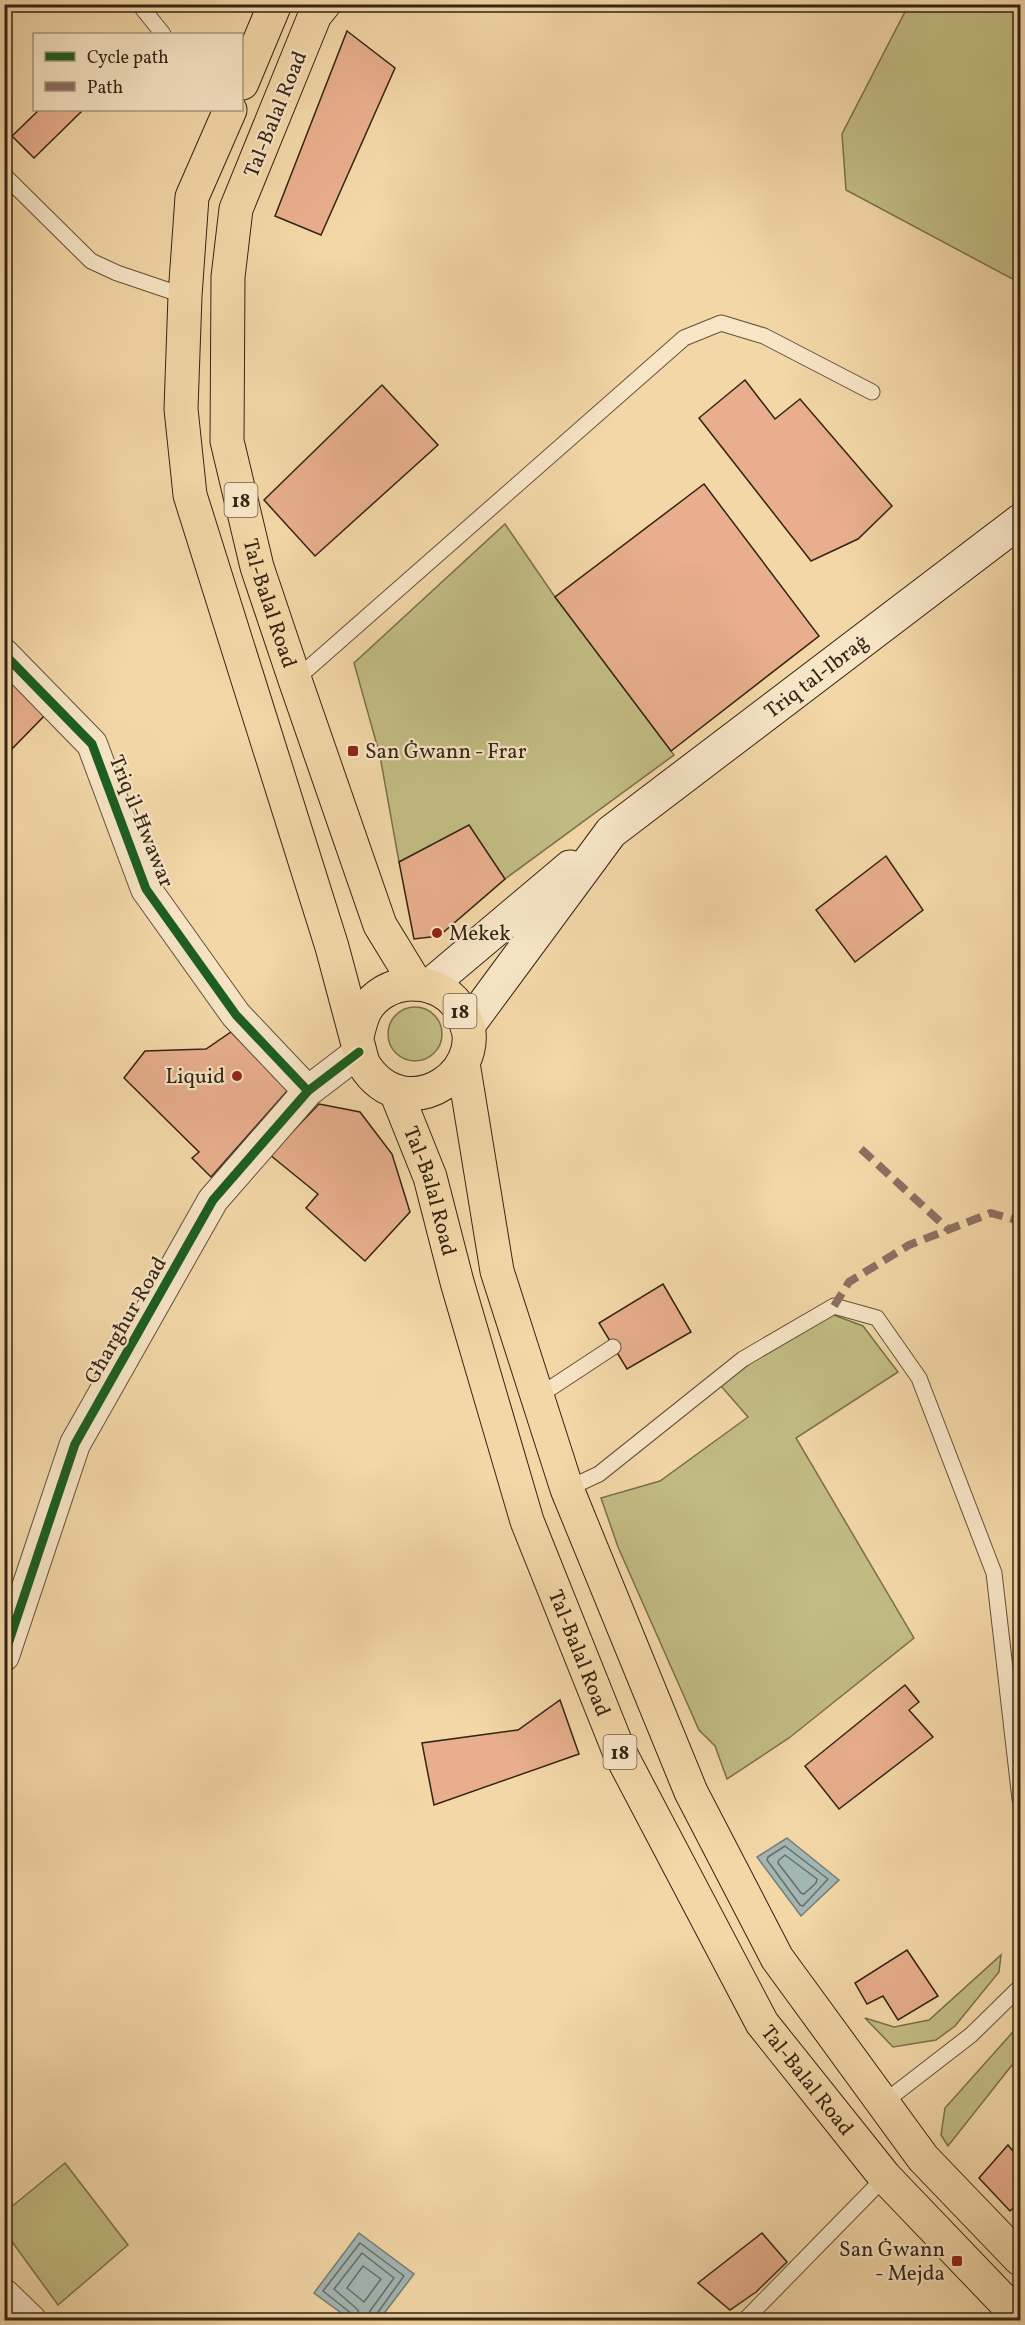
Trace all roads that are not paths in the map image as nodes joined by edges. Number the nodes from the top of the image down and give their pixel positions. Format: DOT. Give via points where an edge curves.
graph roads {
  1 [pos="139,4"];
  2 [pos="275,4"];
  3 [pos="324,4"];
  4 [pos="162,33"];
  5 [pos="243,81"];
  6 [pos="230,111"];
  7 [pos="4,175"];
  8 [pos="185,296"];
  9 [pos="872,392"];
  10 [pos="1020,521"];
  11 [pos="4,654"];
  12 [pos="295,680"];
  13 [pos="611,832"];
  14 [pos="423,985"];
  15 [pos="467,1027"];
  16 [pos="358,1045"];
  17 [pos="463,1063"];
  18 [pos="308,1091"];
  19 [pos="396,1092"];
  20 [pos="613,1347"];
  21 [pos="537,1397"];
  22 [pos="567,1489"];
  23 [pos="4,1656"];
  24 [pos="1020,1799"];
  25 [pos="1020,1987"];
  26 [pos="883,2103"];
  27 [pos="885,2177"];
  28 [pos="1020,2259"];
  29 [pos="4,2294"];
  30 [pos="1020,2318"];
  31 [pos="31,2320"];
  32 [pos="745,2320"];
  1 -- 4 [label="lane"];
  2 -- 5 [label="highway, Tal-Balal Road"];
  3 -- 12 [label="highway, Tal-Balal Road / 18" via="315,15 236,209 228,278 227,441 257,567"];
  6 -- 8 [label="highway, Tal-Balal Road / 18" via="192,197"];
  7 -- 8 [label="lane" via="90,261"];
  8 -- 16 [label="highway, Tal-Balal Road / 18" via="181,409 190,495 332,947"];
  9 -- 12 [label="lane" via="764,336 721,323 684,339"];
  10 -- 13 [label="main road, Triq tal-Ibraġ"];
  11 -- 18 [label="street, Triq il-Ħwawar" via="92,744 146,889 236,1015"];
  12 -- 14 [label="highway, Tal-Balal Road / 18" via="380,925"];
  13 -- 14 [label="main road, Triq tal-Ibraġ"];
  13 -- 15 [label="main road, Triq tal-Ibraġ"];
  14 -- 15 [label="highway, Tal-Balal Road / 18" via="441,992 458,1006"];
  14 -- 16 [label="highway, 18" via="402,984 376,998 360,1022"];
  15 -- 17 [label="highway, Tal-Balal Road / 18"];
  16 -- 18 [label="street, Għargħur Road"];
  16 -- 19 [label="highway, Tal-Balal Road / 18" via="369,1073"];
  17 -- 19 [label="highway, Tal-Balal Road" via="454,1076 426,1093"];
  17 -- 21 [label="highway, Tal-Balal Road / 18" via="497,1271"];
  18 -- 23 [label="street, Għargħur Road" via="213,1200 75,1444"];
  19 -- 27 [label="highway, Tal-Balal Road / 18" via="430,1178 527,1521 619,1751 762,2023"];
  20 -- 21 [label="lane"];
  21 -- 22 [label="highway, Tal-Balal Road / 18"];
  22 -- 24 [label="lane" via="599,1474 742,1359 834,1306 877,1318 919,1378 994,1573"];
  22 -- 26 [label="highway, Tal-Balal Road / 18" via="691,1792 777,1958"];
  25 -- 26 [label="lane" via="971,2035"];
  26 -- 28 [label="highway, Tal-Balal Road / 18" via="923,2158"];
  27 -- 30 [label="highway, Tal-Balal Road / 18"];
  27 -- 32 [label="lane"];
  29 -- 31 [label="street"];
}
